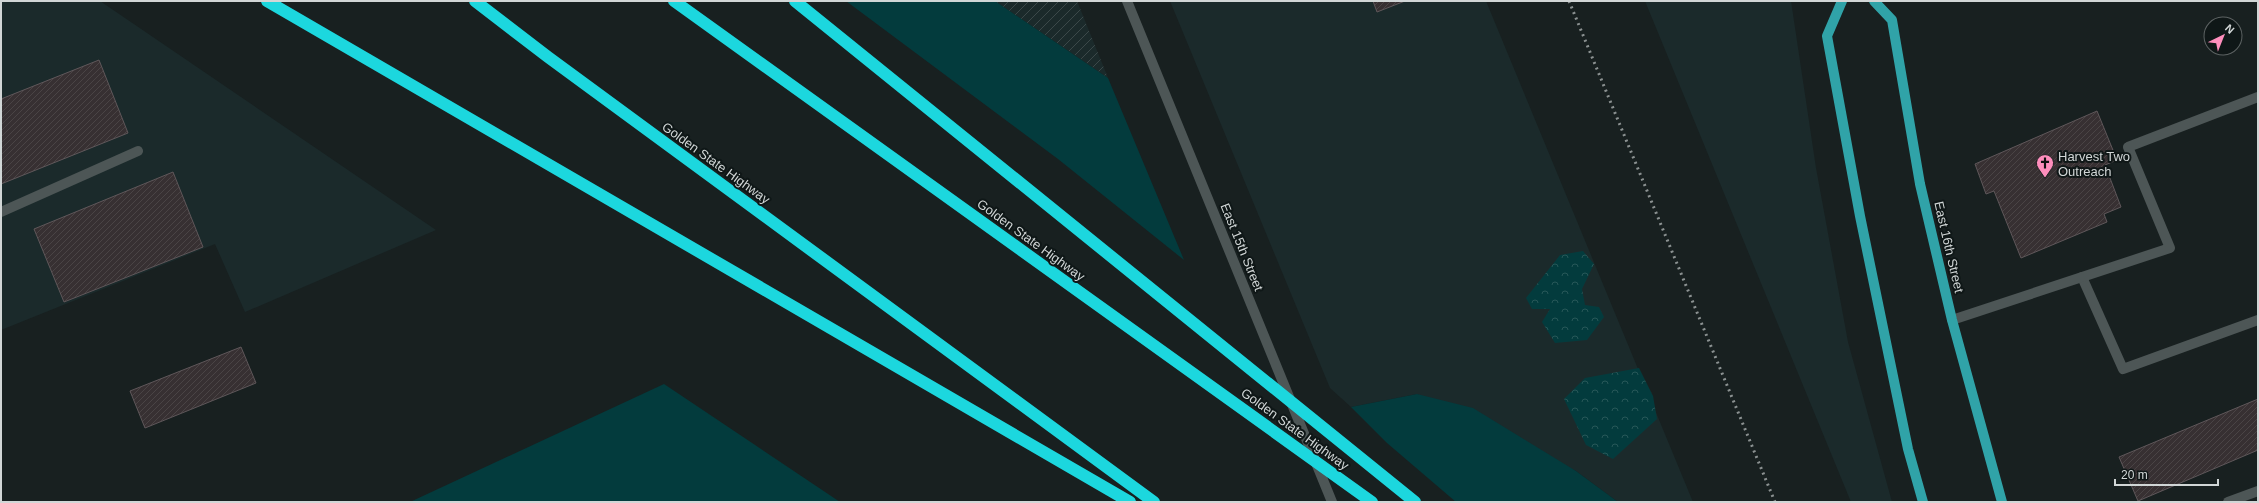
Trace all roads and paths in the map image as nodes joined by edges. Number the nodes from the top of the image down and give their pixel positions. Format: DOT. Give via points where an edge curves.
graph roads {
  1 [pos="267,1"];
  2 [pos="475,1"];
  3 [pos="674,1"];
  4 [pos="795,1"];
  5 [pos="1127,1"];
  6 [pos="1842,1"];
  7 [pos="1874,1"];
  8 [pos="2258,97"];
  9 [pos="138,150"];
  10 [pos="1,212"];
  11 [pos="2082,277"];
  12 [pos="1952,320"];
  13 [pos="2258,320"];
  14 [pos="2258,491"];
  15 [pos="1130,502"];
  16 [pos="1154,502"];
  17 [pos="1332,502"];
  18 [pos="1372,502"];
  19 [pos="1416,502"];
  20 [pos="1924,502"];
  21 [pos="2002,502"];
  22 [pos="2228,502"];
  1 -- 15 [label="highway"];
  2 -- 16 [label="highway, Golden State Highway" via="561,67"];
  3 -- 18 [label="highway, Golden State Highway"];
  4 -- 19 [label="highway"];
  5 -- 17 [label="street, East 15th Street"];
  6 -- 20 [label="main road" via="1827,36 1860,216 1908,449"];
  7 -- 12 [label="main road, East 16th Street" via="1892,20 1920,184"];
  8 -- 11 [label="street" via="2128,147 2170,248"];
  9 -- 10 [label="street"];
  11 -- 12 [label="street"];
  11 -- 13 [label="street" via="2123,370"];
  12 -- 21 [label="main road, East 16th Street"];
  14 -- 22 [label="street"];
}
